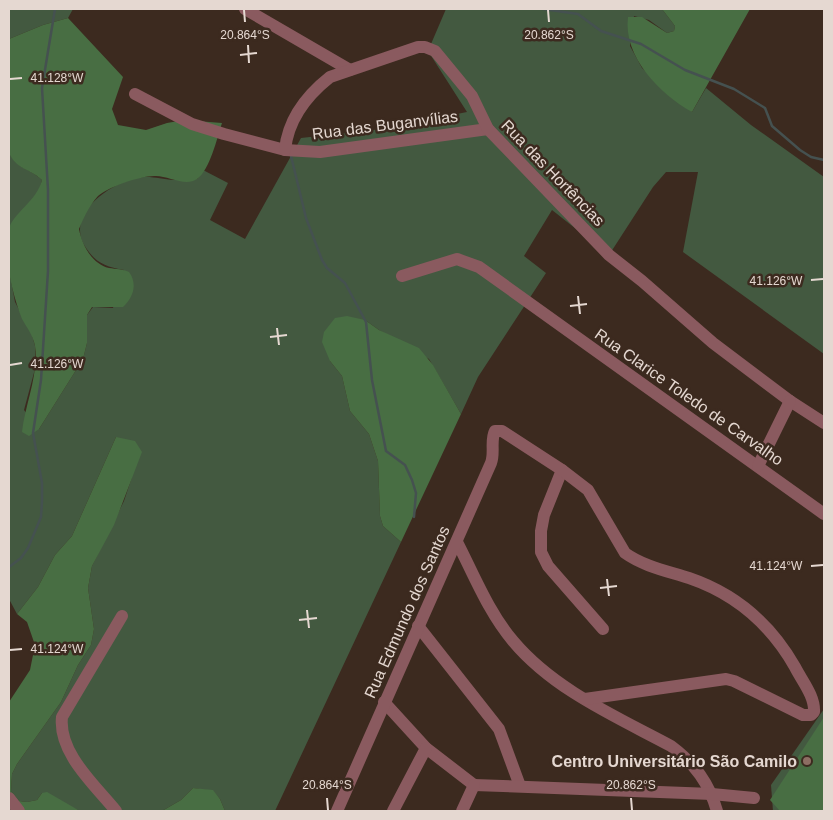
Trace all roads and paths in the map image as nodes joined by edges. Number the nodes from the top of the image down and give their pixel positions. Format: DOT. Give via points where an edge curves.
graph roads {
  1 [pos="245,9"];
  2 [pos="350,70"];
  3 [pos="135,94"];
  4 [pos="488,129"];
  5 [pos="285,150"];
  6 [pos="402,276"];
  7 [pos="790,401"];
  8 [pos="824,423"];
  9 [pos="758,466"];
  10 [pos="562,470"];
  11 [pos="824,514"];
  12 [pos="457,542"];
  13 [pos="122,616"];
  14 [pos="418,626"];
  15 [pos="603,629"];
  16 [pos="585,699"];
  17 [pos="384,702"];
  18 [pos="426,748"];
  19 [pos="474,785"];
  20 [pos="520,786"];
  21 [pos="712,794"];
  22 [pos="9,798"];
  23 [pos="754,798"];
  24 [pos="19,811"];
  25 [pos="116,811"];
  26 [pos="337,811"];
  27 [pos="393,811"];
  28 [pos="462,811"];
  29 [pos="717,811"];
  1 -- 2 [label="street"];
  2 -- 4 [label="street, Rua das Hortências" via="418,47 435,50 472,96"];
  2 -- 5 [label="street, Rua das Hortências" via="330,77 295,115 286,136"];
  3 -- 5 [label="street, Rua das Buganvílias" via="192,124"];
  4 -- 5 [label="street, Rua das Buganvílias" via="320,152"];
  4 -- 7 [label="street, Rua das Hortências" via="609,255 713,343"];
  6 -- 9 [label="street, Rua Clarice Toledo de Carvalho" via="457,259 479,267"];
  7 -- 8 [label="street, Rua das Hortências"];
  7 -- 9 [label="street"];
  9 -- 11 [label="street, Rua Clarice Toledo de Carvalho"];
  10 -- 12 [label="street, Rua Edmundo dos Santos" via="502,431 495,431 493,457"];
  10 -- 15 [label="street" via="544,515 542,552 548,566"];
  10 -- 16 [label="street" via="593,496 624,553 693,579 738,602 759,618 791,661 812,698 814,712 811,716 803,715 726,679"];
  12 -- 14 [label="street, Rua Edmundo dos Santos"];
  12 -- 16 [label="street" via="495,615 512,640 536,665"];
  13 -- 25 [label="street" via="62,717 60,728 80,767"];
  14 -- 17 [label="street, Rua Edmundo dos Santos"];
  14 -- 20 [label="street" via="499,729"];
  16 -- 21 [label="street" via="671,746 695,768"];
  17 -- 18 [label="street"];
  17 -- 26 [label="street, Rua Edmundo dos Santos"];
  18 -- 19 [label="street"];
  18 -- 27 [label="street"];
  19 -- 20 [label="street"];
  19 -- 28 [label="street"];
  20 -- 21 [label="street"];
  21 -- 23 [label="street"];
  21 -- 29 [label="street"];
  22 -- 24 [label="street"];
}
